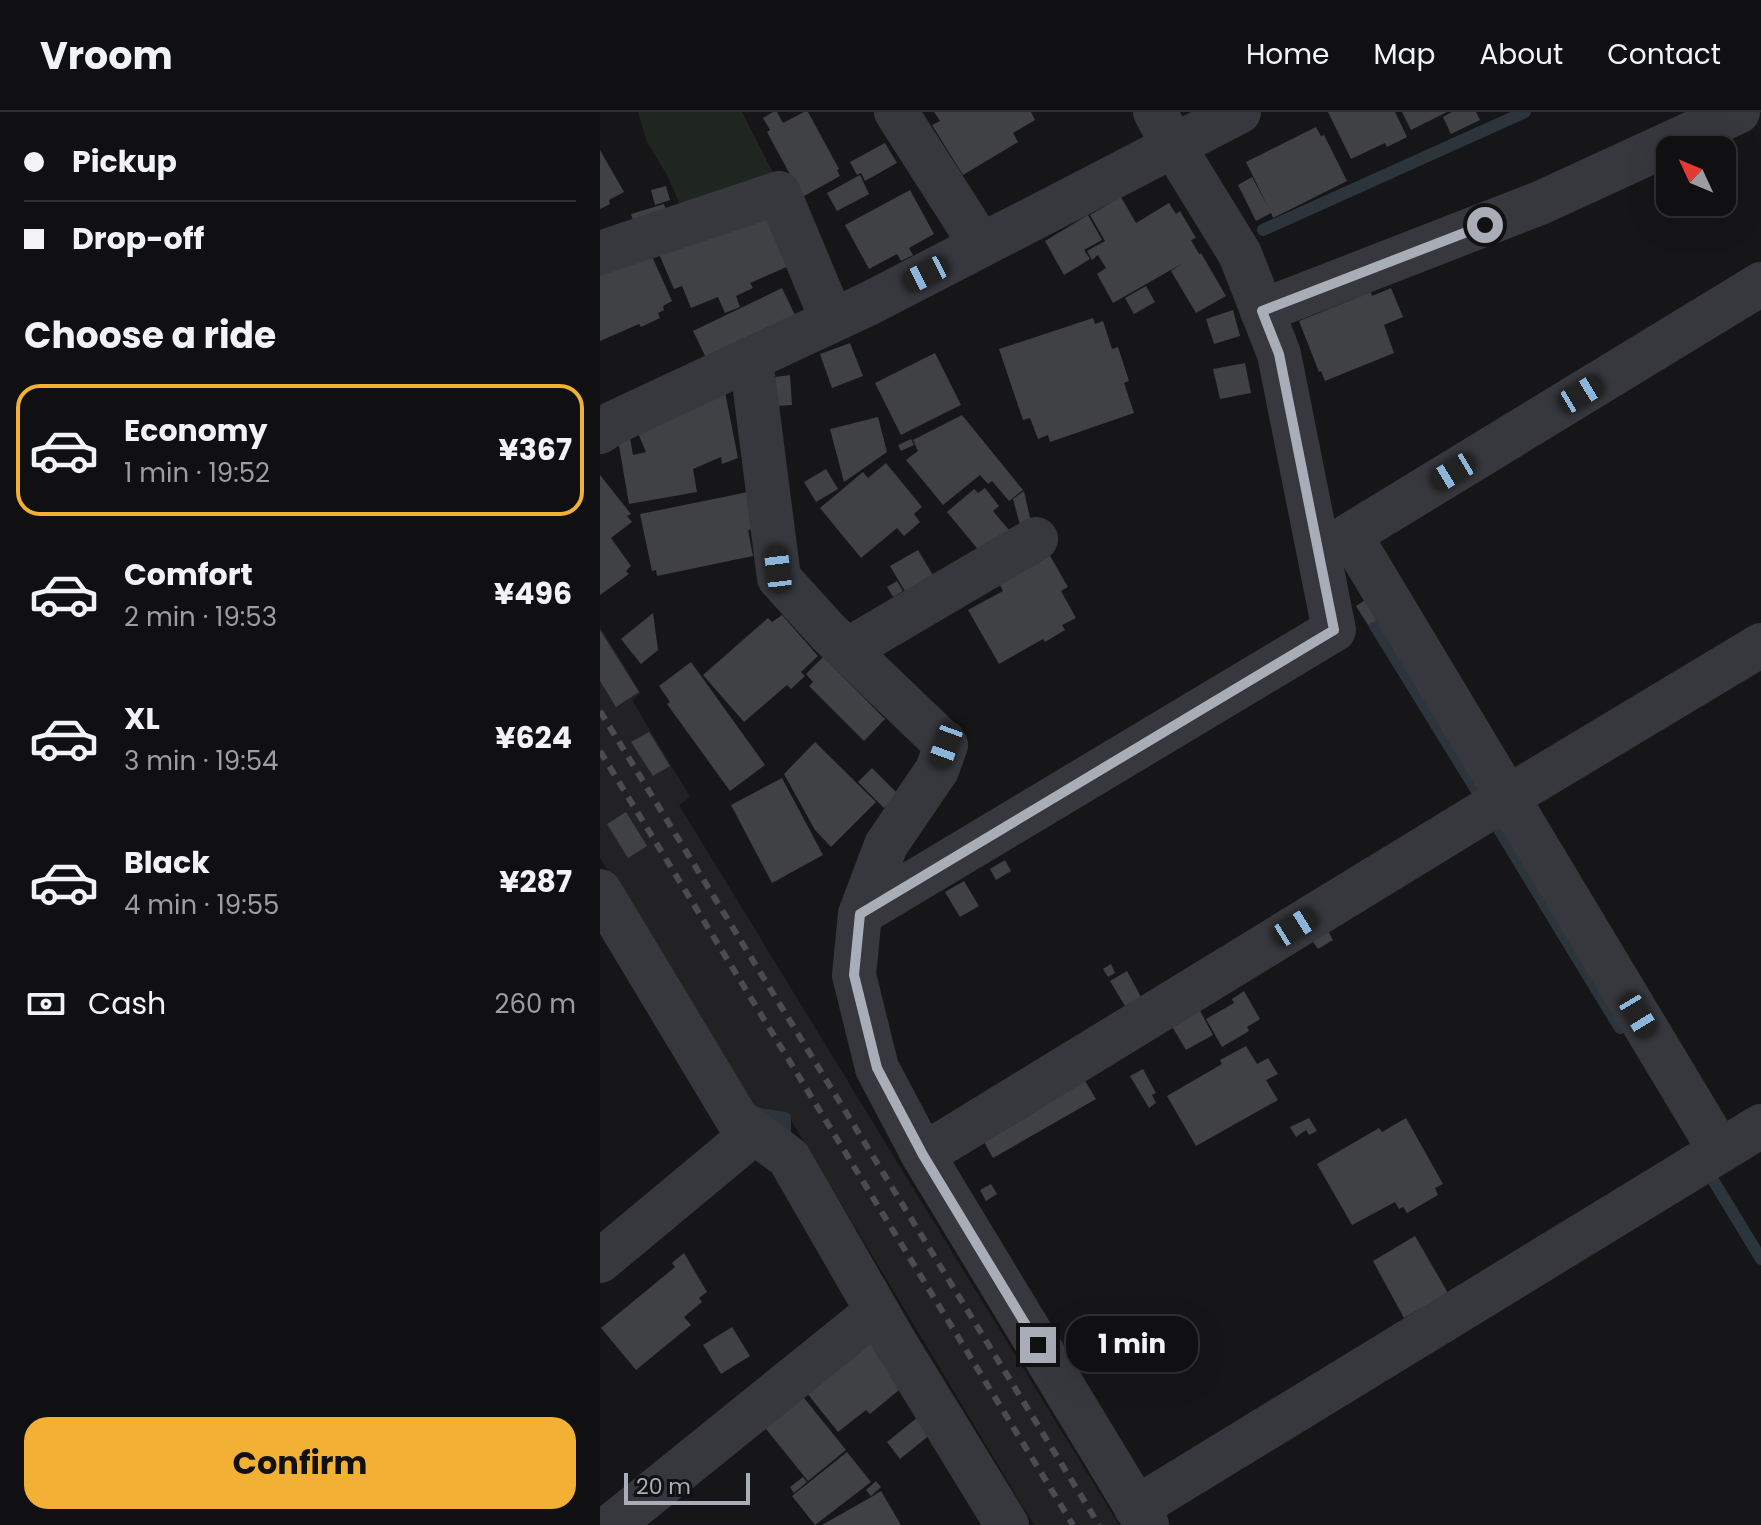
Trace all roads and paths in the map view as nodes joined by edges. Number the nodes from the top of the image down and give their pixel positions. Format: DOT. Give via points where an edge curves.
graph roads {
  1 [pos="896,112"];
  2 [pos="1239,112"];
  3 [pos="1738,112"];
  4 [pos="1164,129"];
  5 [pos="981,245"];
  6 [pos="600,253"];
  7 [pos="1761,284"];
  8 [pos="1262,311"];
  9 [pos="832,320"];
  10 [pos="751,359"];
  11 [pos="600,432"];
  12 [pos="1036,539"];
  13 [pos="1335,544"];
  14 [pos="1761,645"];
  15 [pos="847,650"];
  16 [pos="1508,797"];
  17 [pos="600,891"];
  18 [pos="860,914"];
  19 [pos="1761,1126"];
  20 [pos="755,1132"];
  21 [pos="1720,1151"];
  22 [pos="923,1155"];
  23 [pos="600,1261"];
  24 [pos="877,1311"];
  25 [pos="1141,1516"];
  26 [pos="612,1525"];
  27 [pos="1007,1525"];
  1 -- 5 [label="street"];
  2 -- 4 [label="street"];
  3 -- 8 [label="street" via="1540,203"];
  4 -- 5 [label="street"];
  4 -- 8 [label="street" via="1240,254"];
  5 -- 9 [label="street"];
  6 -- 9 [label="street" via="779,193"];
  7 -- 13 [label="street"];
  8 -- 13 [label="street"];
  9 -- 10 [label="street"];
  10 -- 11 [label="street"];
  10 -- 15 [label="street" via="779,578"];
  12 -- 15 [label="street"];
  13 -- 16 [label="street"];
  13 -- 18 [label="street" via="1334,630"];
  14 -- 16 [label="street"];
  15 -- 18 [label="street" via="946,745 937,770 886,845"];
  16 -- 21 [label="street"];
  16 -- 22 [label="street"];
  17 -- 20 [label="street" via="737,1119"];
  18 -- 22 [label="street" via="854,975 877,1068"];
  19 -- 21 [label="street"];
  20 -- 23 [label="street"];
  20 -- 24 [label="street" via="789,1158"];
  21 -- 25 [label="street"];
  22 -- 25 [label="street"];
  24 -- 26 [label="street"];
  24 -- 27 [label="street"];
}
